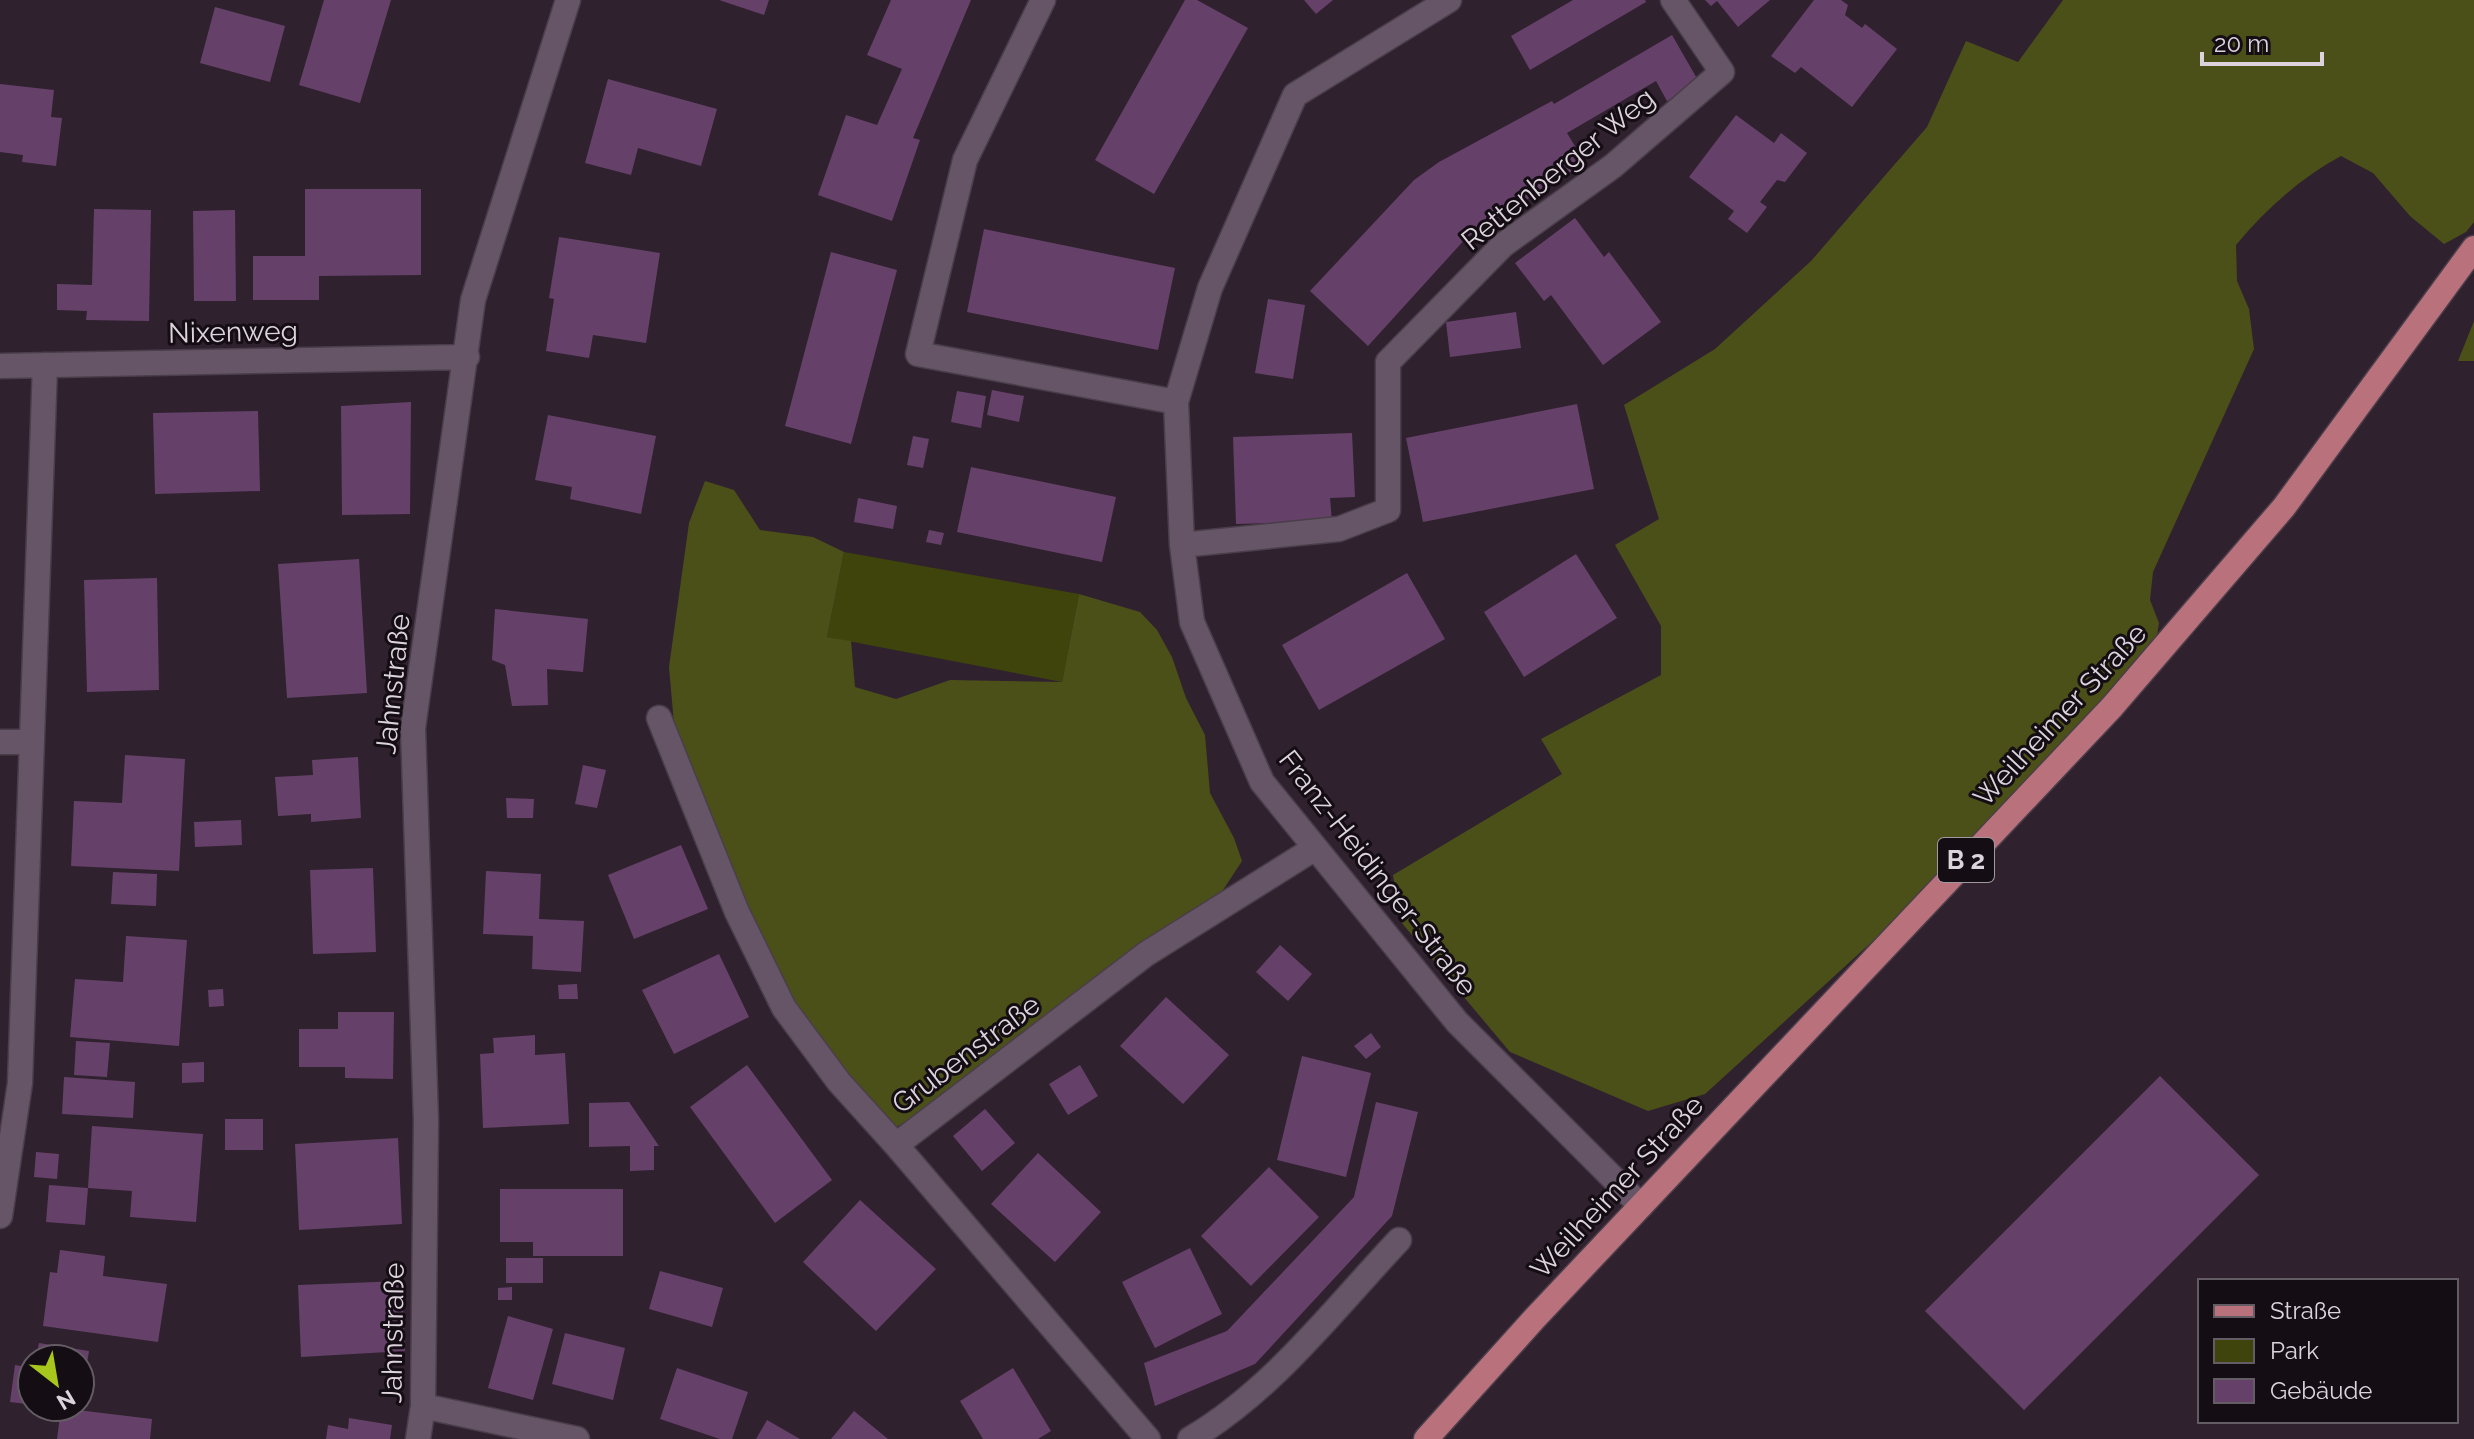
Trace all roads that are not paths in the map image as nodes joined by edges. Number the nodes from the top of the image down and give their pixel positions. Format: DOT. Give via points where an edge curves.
graph roads {
  1 [pos="568,0"];
  2 [pos="1043,0"];
  3 [pos="1449,0"];
  4 [pos="1673,0"];
  5 [pos="2474,248"];
  6 [pos="467,357"];
  7 [pos="45,365"];
  8 [pos="0,366"];
  9 [pos="1176,402"];
  10 [pos="1182,545"];
  11 [pos="659,718"];
  12 [pos="0,742"];
  13 [pos="32,742"];
  14 [pos="1315,848"];
  15 [pos="896,1145"];
  16 [pos="1641,1206"];
  17 [pos="0,1216"];
  18 [pos="1399,1240"];
  19 [pos="423,1406"];
  20 [pos="418,1439"];
  21 [pos="577,1439"];
  22 [pos="1148,1439"];
  23 [pos="1190,1439"];
  24 [pos="1426,1439"];
  1 -- 6 [label="street, Jahnstraße" via="473,300"];
  2 -- 9 [label="street" via="965,160 918,354"];
  3 -- 9 [label="street, Franz-Heidinger-Straße" via="1295,95 1210,288"];
  4 -- 10 [label="street, Rettenberger Weg" via="1722,72 1613,166 1503,245 1388,362 1388,510 1339,529"];
  5 -- 16 [label="main road, Weilheimer Straße / B 2" via="2284,507 2122,695"];
  6 -- 7 [label="street, Nixenweg"];
  6 -- 19 [label="street, Jahnstraße" via="413,728 426,1120"];
  7 -- 8 [label="street, Nixenweg"];
  7 -- 13 [label="street"];
  9 -- 10 [label="street, Franz-Heidinger-Straße"];
  10 -- 14 [label="street, Franz-Heidinger-Straße" via="1192,622 1262,782"];
  11 -- 15 [label="street" via="737,912 784,1008 839,1082"];
  12 -- 13 [label="street"];
  13 -- 17 [label="street" via="20,1083"];
  14 -- 15 [label="street, Grubenstraße" via="1146,954"];
  14 -- 16 [label="street, Franz-Heidinger-Straße" via="1457,1022"];
  15 -- 22 [label="street, Grubenstraße"];
  16 -- 24 [label="main road, Weilheimer Straße / B 2"];
  18 -- 23 [label="street" via="1280,1368 1222,1420"];
  19 -- 20 [label="street, Jahnstraße"];
  19 -- 21 [label="street"];
}
